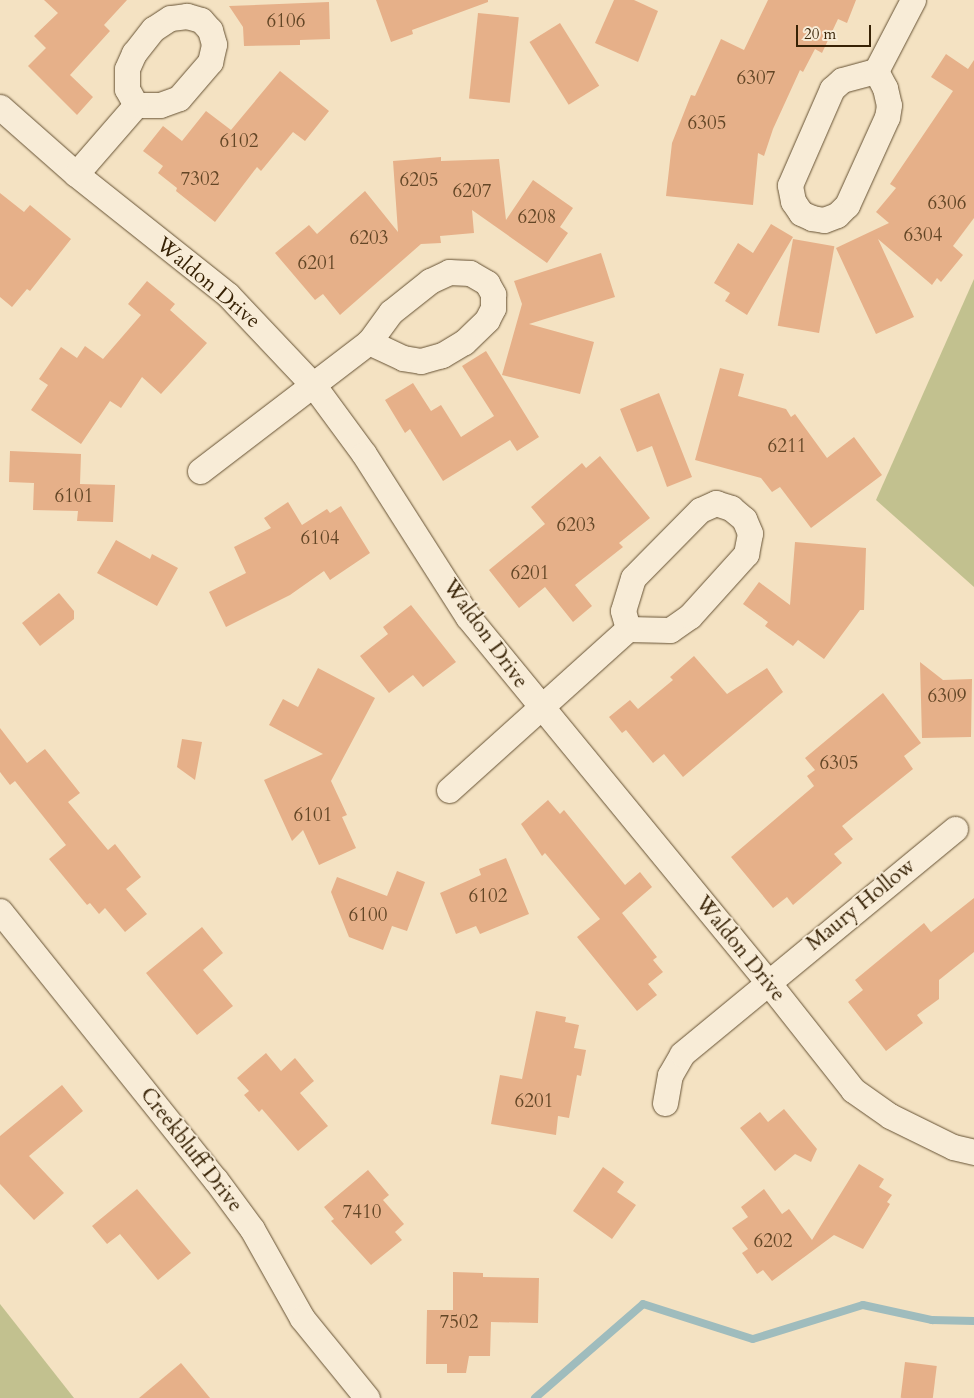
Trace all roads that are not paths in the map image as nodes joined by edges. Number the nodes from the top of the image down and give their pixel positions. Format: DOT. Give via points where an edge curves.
graph roads {
  1 [pos="913,0"];
  2 [pos="876,71"];
  3 [pos="136,105"];
  4 [pos="4,118"];
  5 [pos="76,174"];
  6 [pos="369,342"];
  7 [pos="314,386"];
  8 [pos="200,471"];
  9 [pos="628,629"];
  10 [pos="541,709"];
  11 [pos="449,790"];
  12 [pos="955,829"];
  13 [pos="0,911"];
  14 [pos="767,981"];
  15 [pos="665,1103"];
  16 [pos="974,1152"];
  17 [pos="367,1398"];
  1 -- 2 [label="street"];
  2 -- 2 [label="street" via="842,80 828,97 790,185 793,201 801,212 812,218 824,220 837,215 847,205 887,117 889,105 885,88"];
  3 -- 5 [label="street"];
  4 -- 5 [label="street, Waldon Drive"];
  5 -- 7 [label="street, Waldon Drive" via="228,295"];
  6 -- 6 [label="street" via="402,358 421,361 442,355 464,342 487,320 493,308 492,294 487,283 470,273 449,272 430,281 390,312"];
  6 -- 7 [label="street"];
  7 -- 8 [label="street"];
  7 -- 10 [label="street, Waldon Drive" via="364,454 468,617"];
  9 -- 9 [label="street" via="670,630 690,616 746,554 750,533 744,519 731,508 716,503 700,510 633,578 623,611"];
  9 -- 10 [label="street"];
  10 -- 11 [label="street"];
  10 -- 14 [label="street, Waldon Drive"];
  12 -- 14 [label="street, Maury Hollow"];
  13 -- 17 [label="street, Creekbluff Drive" via="252,1229 302,1318"];
  14 -- 15 [label="street, Maury Hollow" via="682,1054 670,1075"];
  14 -- 16 [label="street, Waldon Drive" via="852,1090 890,1116 953,1147"];
}
